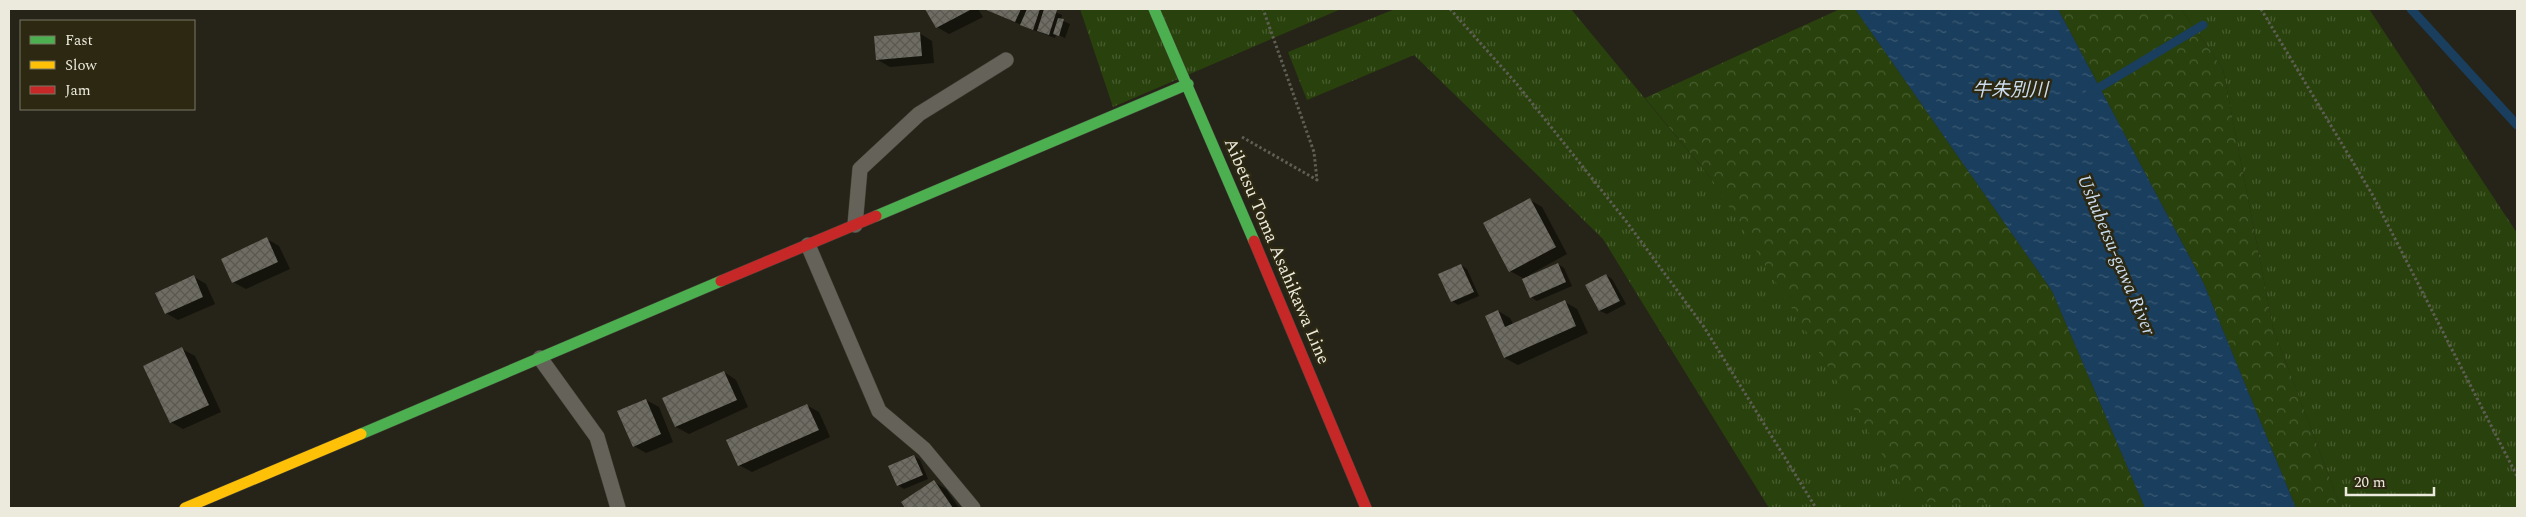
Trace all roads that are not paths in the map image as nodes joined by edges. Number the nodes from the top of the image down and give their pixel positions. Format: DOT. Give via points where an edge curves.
graph roads {
  1 [pos="1154,9"];
  2 [pos="1006,60"];
  3 [pos="1188,84"];
  4 [pos="855,225"];
  5 [pos="808,245"];
  6 [pos="540,358"];
  7 [pos="185,508"];
  8 [pos="618,508"];
  9 [pos="973,508"];
  10 [pos="1366,508"];
  1 -- 3 [label="street, Aibetsu Toma Asahikawa Line"];
  2 -- 4 [label="lane" via="919,114 860,169"];
  3 -- 4 [label="street"];
  3 -- 10 [label="street, Aibetsu Toma Asahikawa Line"];
  4 -- 5 [label="street"];
  5 -- 6 [label="street"];
  5 -- 9 [label="lane" via="879,411 924,449"];
  6 -- 7 [label="street"];
  6 -- 8 [label="lane" via="597,437"];
}
